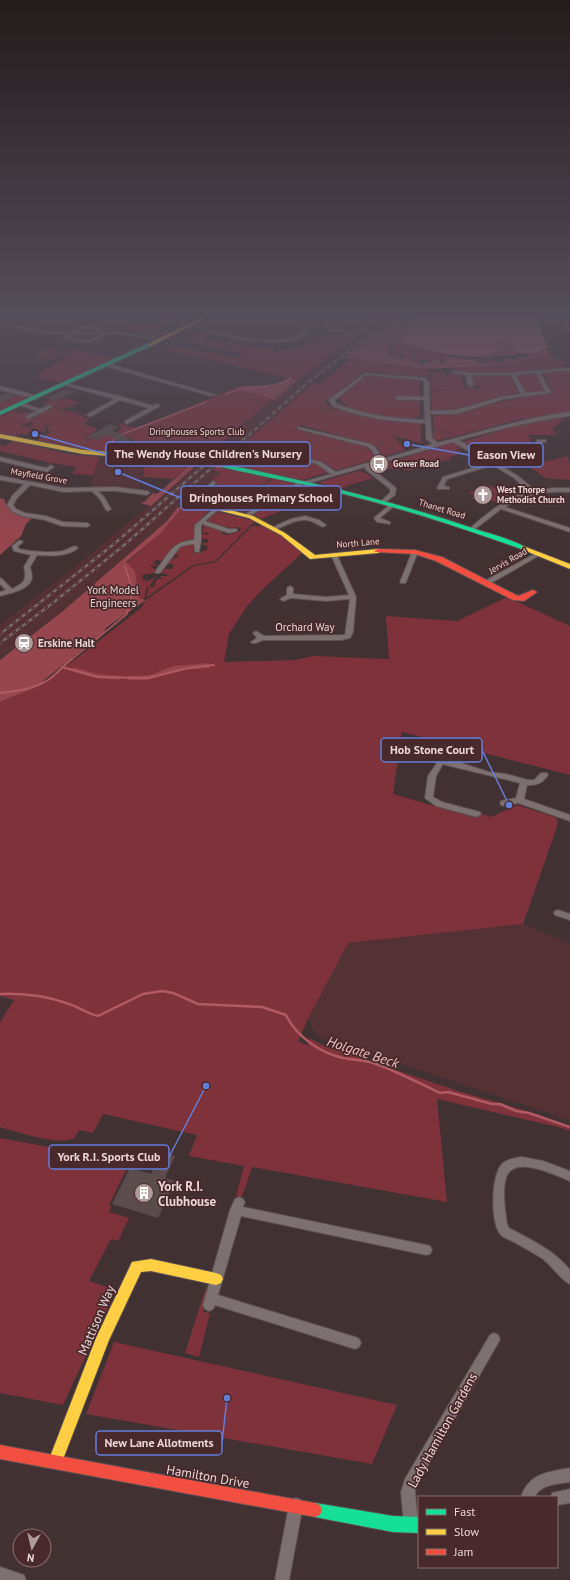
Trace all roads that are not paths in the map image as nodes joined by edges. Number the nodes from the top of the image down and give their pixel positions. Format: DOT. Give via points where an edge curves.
graph roads {
  1 [pos="60,387"];
  2 [pos="77,387"];
  3 [pos="181,387"];
  4 [pos="347,387"];
  5 [pos="426,387"];
  6 [pos="519,387"];
  7 [pos="545,387"];
  8 [pos="0,388"];
  9 [pos="524,395"];
  10 [pos="213,396"];
  11 [pos="37,397"];
  12 [pos="120,398"];
  13 [pos="398,398"];
  14 [pos="427,399"];
  15 [pos="21,404"];
  16 [pos="48,407"];
  17 [pos="40,411"];
  18 [pos="0,413"];
  19 [pos="428,413"];
  20 [pos="90,415"];
  21 [pos="568,415"];
  22 [pos="28,417"];
  23 [pos="570,421"];
  24 [pos="127,422"];
  25 [pos="428,422"];
  26 [pos="300,428"];
  27 [pos="0,436"];
  28 [pos="454,440"];
  29 [pos="539,441"];
  30 [pos="437,445"];
  31 [pos="272,451"];
  32 [pos="112,455"];
  33 [pos="0,459"];
  34 [pos="382,461"];
  35 [pos="494,463"];
  36 [pos="174,464"];
  37 [pos="367,465"];
  38 [pos="51,467"];
  39 [pos="335,474"];
  40 [pos="0,478"];
  41 [pos="213,483"];
  42 [pos="302,483"];
  43 [pos="28,484"];
  44 [pos="433,487"];
  45 [pos="94,490"];
  46 [pos="570,490"];
  47 [pos="533,492"];
  48 [pos="147,493"];
  49 [pos="189,501"];
  50 [pos="383,502"];
  51 [pos="392,505"];
  52 [pos="500,507"];
  53 [pos="217,508"];
  54 [pos="108,509"];
  55 [pos="247,515"];
  56 [pos="201,522"];
  57 [pos="89,524"];
  58 [pos="388,524"];
  59 [pos="67,525"];
  60 [pos="324,525"];
  61 [pos="274,528"];
  62 [pos="472,529"];
  63 [pos="235,530"];
  64 [pos="570,530"];
  65 [pos="62,533"];
  66 [pos="20,542"];
  67 [pos="75,548"];
  68 [pos="36,552"];
  69 [pos="415,552"];
  70 [pos="538,554"];
  71 [pos="334,555"];
  72 [pos="570,567"];
  73 [pos="158,572"];
  74 [pos="0,580"];
  75 [pos="403,582"];
  76 [pos="486,582"];
  77 [pos="290,588"];
  78 [pos="10,591"];
  79 [pos="533,592"];
  80 [pos="0,594"];
  81 [pos="290,596"];
  82 [pos="354,597"];
  83 [pos="283,599"];
  84 [pos="256,633"];
  85 [pos="348,636"];
  86 [pos="262,638"];
  87 [pos="356,640"];
  88 [pos="254,642"];
  89 [pos="413,752"];
  90 [pos="441,762"];
  91 [pos="544,775"];
  92 [pos="524,783"];
  93 [pos="520,800"];
  94 [pos="504,803"];
  95 [pos="477,814"];
  96 [pos="570,818"];
  97 [pos="558,913"];
  98 [pos="570,917"];
  99 [pos="570,1176"];
  100 [pos="426,1250"];
  101 [pos="216,1279"];
  102 [pos="570,1279"];
  103 [pos="494,1339"];
  104 [pos="355,1343"];
  105 [pos="1,1456"];
  106 [pos="55,1462"];
  107 [pos="570,1475"];
  108 [pos="528,1496"];
  109 [pos="570,1496"];
  110 [pos="558,1498"];
  111 [pos="296,1505"];
  112 [pos="415,1525"];
  113 [pos="0,1574"];
  114 [pos="19,1580"];
  115 [pos="282,1580"];
  1 -- 11 [label="street"];
  2 -- 12 [label="street"];
  3 -- 10 [label="street"];
  4 -- 25 [label="street" via="333,398 334,405 392,420"];
  5 -- 14 [label="street"];
  6 -- 9 [label="street"];
  7 -- 9 [label="street" via="548,392"];
  8 -- 11 [label="street"];
  9 -- 19 [label="street" via="456,412"];
  11 -- 15 [label="street"];
  12 -- 20 [label="street"];
  12 -- 24 [label="street" via="156,407"];
  13 -- 14 [label="street"];
  14 -- 19 [label="street"];
  15 -- 17 [label="street"];
  15 -- 18 [label="street"];
  16 -- 17 [label="street"];
  17 -- 22 [label="street"];
  19 -- 25 [label="street"];
  21 -- 23 [label="street"];
  21 -- 28 [label="street" via="512,424"];
  25 -- 30 [label="street" via="429,439"];
  26 -- 34 [label="street" via="368,445"];
  27 -- 32 [label="street, Thanet Road" via="73,452"];
  28 -- 30 [label="street"];
  28 -- 35 [label="street"];
  29 -- 35 [label="street" via="534,450"];
  30 -- 34 [label="street"];
  31 -- 39 [label="street" via="319,463"];
  32 -- 36 [label="street" via="110,458"];
  32 -- 42 [label="street, Thanet Road, bridge" via="199,461"];
  33 -- 38 [label="street" via="47,470"];
  34 -- 37 [label="street"];
  35 -- 44 [label="street" via="444,478 444,488"];
  35 -- 47 [label="street"];
  37 -- 39 [label="street"];
  37 -- 50 [label="street" via="368,469 393,488 393,494"];
  39 -- 42 [label="street"];
  40 -- 43 [label="street, Mayfield Grove"];
  41 -- 49 [label="street"];
  42 -- 50 [label="street, Thanet Road"];
  42 -- 55 [label="street"];
  43 -- 45 [label="street, Mayfield Grove" via="64,490"];
  43 -- 59 [label="street" via="12,499 12,508 24,515 46,518"];
  45 -- 48 [label="street, Mayfield Grove" via="116,489"];
  45 -- 54 [label="street"];
  46 -- 47 [label="street"];
  47 -- 52 [label="street"];
  49 -- 53 [label="street, North Lane"];
  50 -- 51 [label="street, Thanet Road"];
  51 -- 58 [label="street" via="377,518"];
  51 -- 62 [label="street, Thanet Road"];
  52 -- 62 [label="street"];
  52 -- 64 [label="street"];
  53 -- 55 [label="street, North Lane"];
  53 -- 56 [label="street"];
  55 -- 61 [label="street, North Lane"];
  56 -- 63 [label="street" via="229,531"];
  56 -- 73 [label="street" via="197,530 199,547 185,543 177,546"];
  57 -- 59 [label="street"];
  59 -- 65 [label="street"];
  60 -- 61 [label="street" via="307,517"];
  61 -- 71 [label="street, North Lane" via="313,557"];
  62 -- 70 [label="street, Thanet Road"];
  66 -- 68 [label="street" via="15,546 16,550"];
  67 -- 68 [label="street" via="60,555"];
  68 -- 78 [label="street" via="27,567 28,580 23,586"];
  69 -- 71 [label="street, North Lane" via="382,551"];
  69 -- 75 [label="street"];
  69 -- 76 [label="street, North Lane" via="439,559"];
  70 -- 72 [label="street, Thanet Road"];
  70 -- 76 [label="street, Jervis Road"];
  71 -- 82 [label="street"];
  74 -- 78 [label="street"];
  76 -- 79 [label="street, North Lane" via="516,598 521,599"];
  77 -- 81 [label="street"];
  78 -- 80 [label="street"];
  81 -- 82 [label="street" via="326,599"];
  81 -- 83 [label="street"];
  82 -- 85 [label="street, Orchard Way"];
  84 -- 86 [label="street, Orchard Way"];
  85 -- 86 [label="street, Orchard Way"];
  85 -- 87 [label="street, Orchard Way"];
  86 -- 88 [label="street, Orchard Way"];
  89 -- 90 [label="street"];
  90 -- 92 [label="street" via="448,761"];
  90 -- 95 [label="street" via="432,776 429,798 439,804"];
  91 -- 92 [label="street" via="537,782"];
  92 -- 93 [label="street"];
  93 -- 94 [label="street"];
  93 -- 96 [label="street"];
  97 -- 98 [label="street"];
  99 -- 102 [label="street" via="522,1162 503,1170 500,1184 502,1229 541,1250 561,1267"];
  100 -- 101 [label="street" via="238,1206"];
  101 -- 104 [label="street" via="210,1302"];
  101 -- 106 [label="street, Mattison Way" via="151,1266 137,1266 126,1284 103,1338"];
  103 -- 112 [label="street, Lady Hamilton Gardens" via="410,1484 408,1492"];
  105 -- 106 [label="street, Hamilton Drive"];
  106 -- 111 [label="street, Hamilton Drive"];
  107 -- 108 [label="street" via="533,1485 528,1490"];
  109 -- 110 [label="street"];
  111 -- 112 [label="street, Hamilton Drive" via="393,1524"];
  111 -- 115 [label="street"];
  113 -- 114 [label="street"];
}
